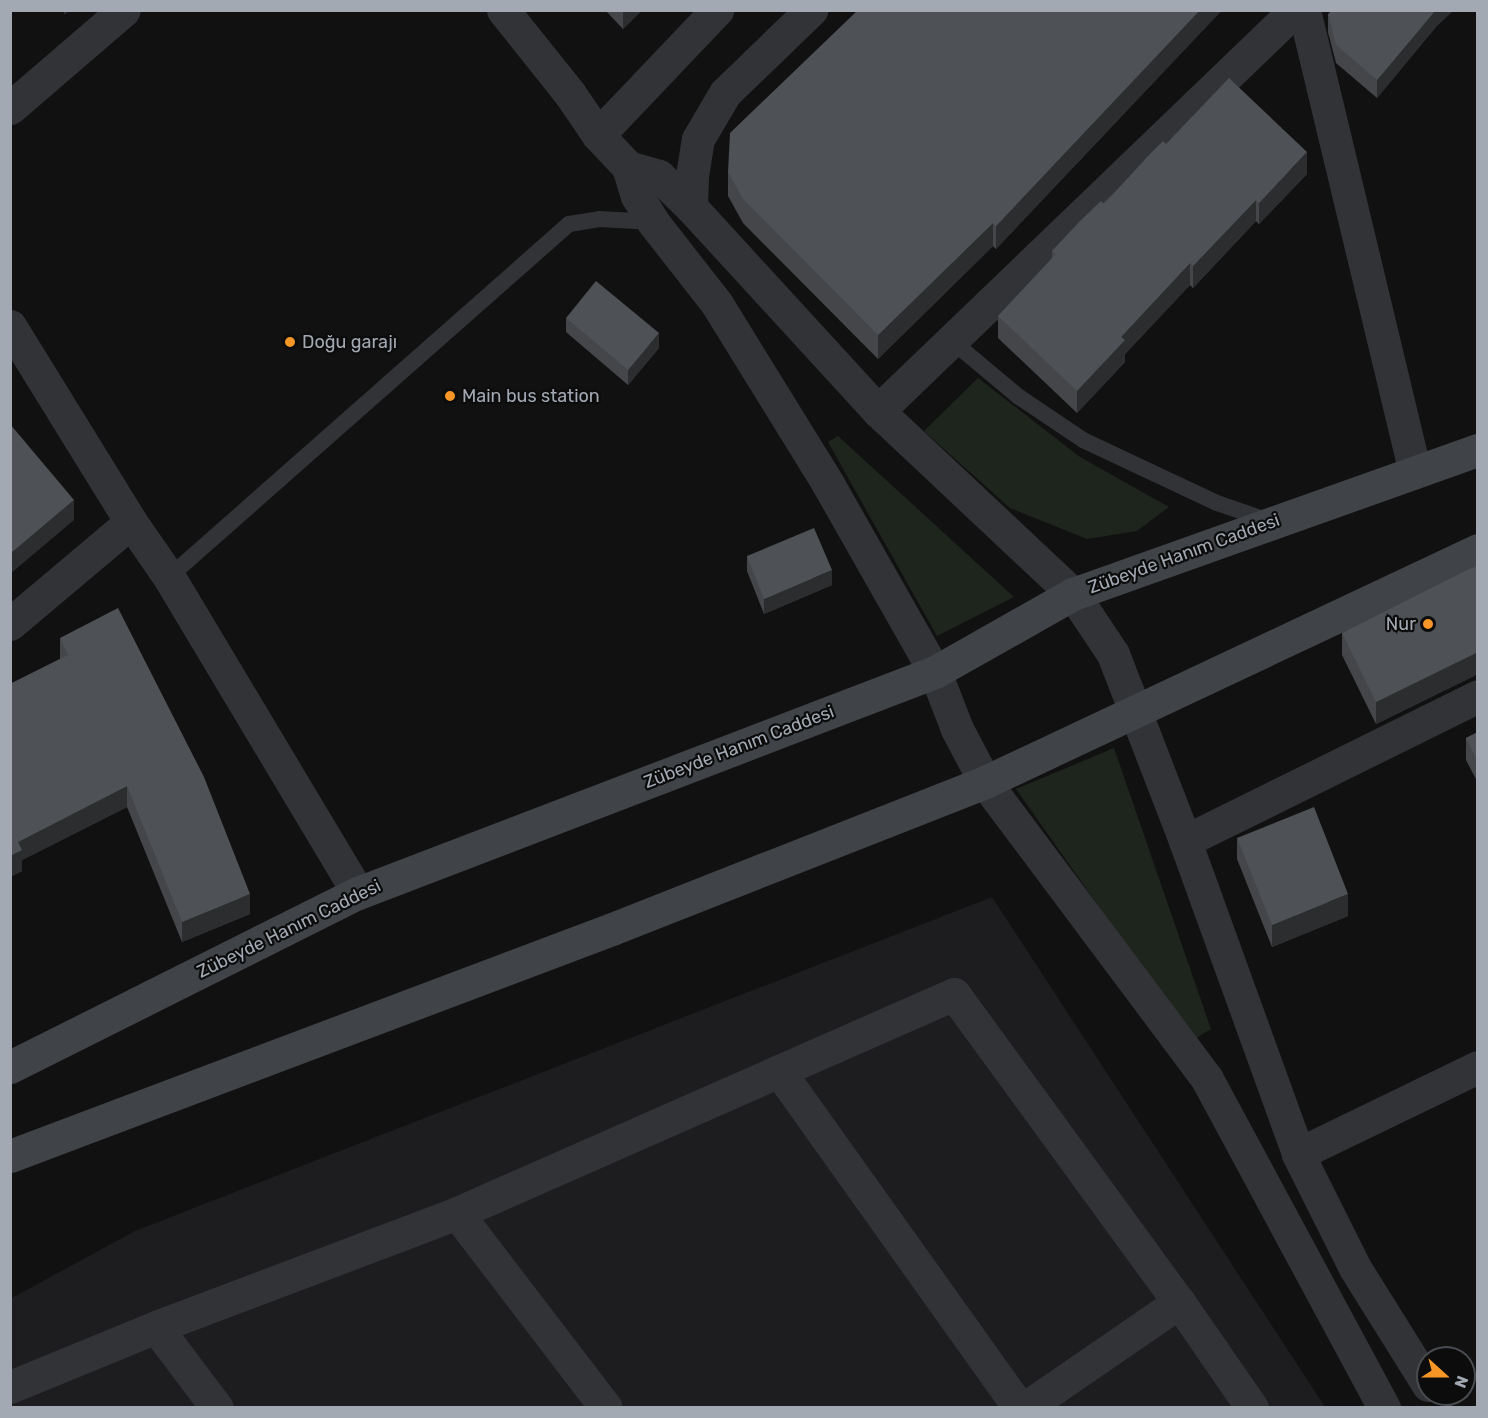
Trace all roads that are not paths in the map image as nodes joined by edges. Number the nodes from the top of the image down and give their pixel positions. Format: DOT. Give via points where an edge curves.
graph roads {
  1 [pos="124,10"];
  2 [pos="503,10"];
  3 [pos="717,10"];
  4 [pos="811,10"];
  5 [pos="1295,10"];
  6 [pos="1304,10"];
  7 [pos="10,108"];
  8 [pos="598,135"];
  9 [pos="628,167"];
  10 [pos="691,207"];
  11 [pos="653,222"];
  12 [pos="10,326"];
  13 [pos="952,340"];
  14 [pos="878,411"];
  15 [pos="1478,450"];
  16 [pos="1415,472"];
  17 [pos="131,522"];
  18 [pos="1273,523"];
  19 [pos="1478,550"];
  20 [pos="169,578"];
  21 [pos="1073,594"];
  22 [pos="10,624"];
  23 [pos="934,672"];
  24 [pos="1478,696"];
  25 [pos="1137,712"];
  26 [pos="985,782"];
  27 [pos="1185,841"];
  28 [pos="358,893"];
  29 [pos="1478,1067"];
  30 [pos="10,1068"];
  31 [pos="779,1071"];
  32 [pos="1298,1154"];
  33 [pos="10,1156"];
  34 [pos="457,1213"];
  35 [pos="1179,1302"];
  36 [pos="156,1327"];
  37 [pos="1416,1366"];
  38 [pos="10,1388"];
  39 [pos="218,1407"];
  40 [pos="606,1407"];
  41 [pos="1019,1407"];
  42 [pos="1025,1407"];
  43 [pos="1252,1407"];
  44 [pos="1384,1407"];
  1 -- 7 [label="street"];
  2 -- 8 [label="street"];
  3 -- 8 [label="street"];
  4 -- 10 [label="street" via="725,93 698,139"];
  5 -- 13 [label="street"];
  6 -- 16 [label="street"];
  8 -- 9 [label="street"];
  9 -- 10 [label="street" via="658,176"];
  9 -- 11 [label="street" via="637,196"];
  10 -- 14 [label="street"];
  11 -- 20 [label="lane" via="600,219 569,224"];
  11 -- 23 [label="street" via="717,304 828,484"];
  12 -- 17 [label="street"];
  13 -- 14 [label="street"];
  13 -- 18 [label="lane" via="1019,397 1083,440 1217,503"];
  14 -- 21 [label="street"];
  15 -- 16 [label="main road, Zübeyde Hanım Caddesi"];
  16 -- 18 [label="main road, Zübeyde Hanım Caddesi"];
  17 -- 20 [label="street"];
  17 -- 22 [label="street"];
  18 -- 21 [label="main road, Zübeyde Hanım Caddesi"];
  19 -- 25 [label="main road"];
  20 -- 28 [label="street"];
  21 -- 23 [label="main road, Zübeyde Hanım Caddesi"];
  21 -- 25 [label="street" via="1113,654"];
  23 -- 26 [label="street" via="957,729"];
  23 -- 28 [label="main road, Zübeyde Hanım Caddesi"];
  24 -- 27 [label="street"];
  25 -- 26 [label="main road"];
  25 -- 27 [label="street"];
  26 -- 33 [label="main road" via="612,929"];
  26 -- 44 [label="street" via="1207,1079"];
  27 -- 32 [label="street"];
  28 -- 30 [label="main road, Zübeyde Hanım Caddesi"];
  29 -- 32 [label="street"];
  31 -- 34 [label="street"];
  31 -- 35 [label="street" via="954,994"];
  31 -- 41 [label="street"];
  32 -- 37 [label="street" via="1355,1268"];
  34 -- 36 [label="street"];
  34 -- 40 [label="street"];
  35 -- 42 [label="street"];
  35 -- 43 [label="street"];
  36 -- 38 [label="street"];
  36 -- 39 [label="street"];
}
